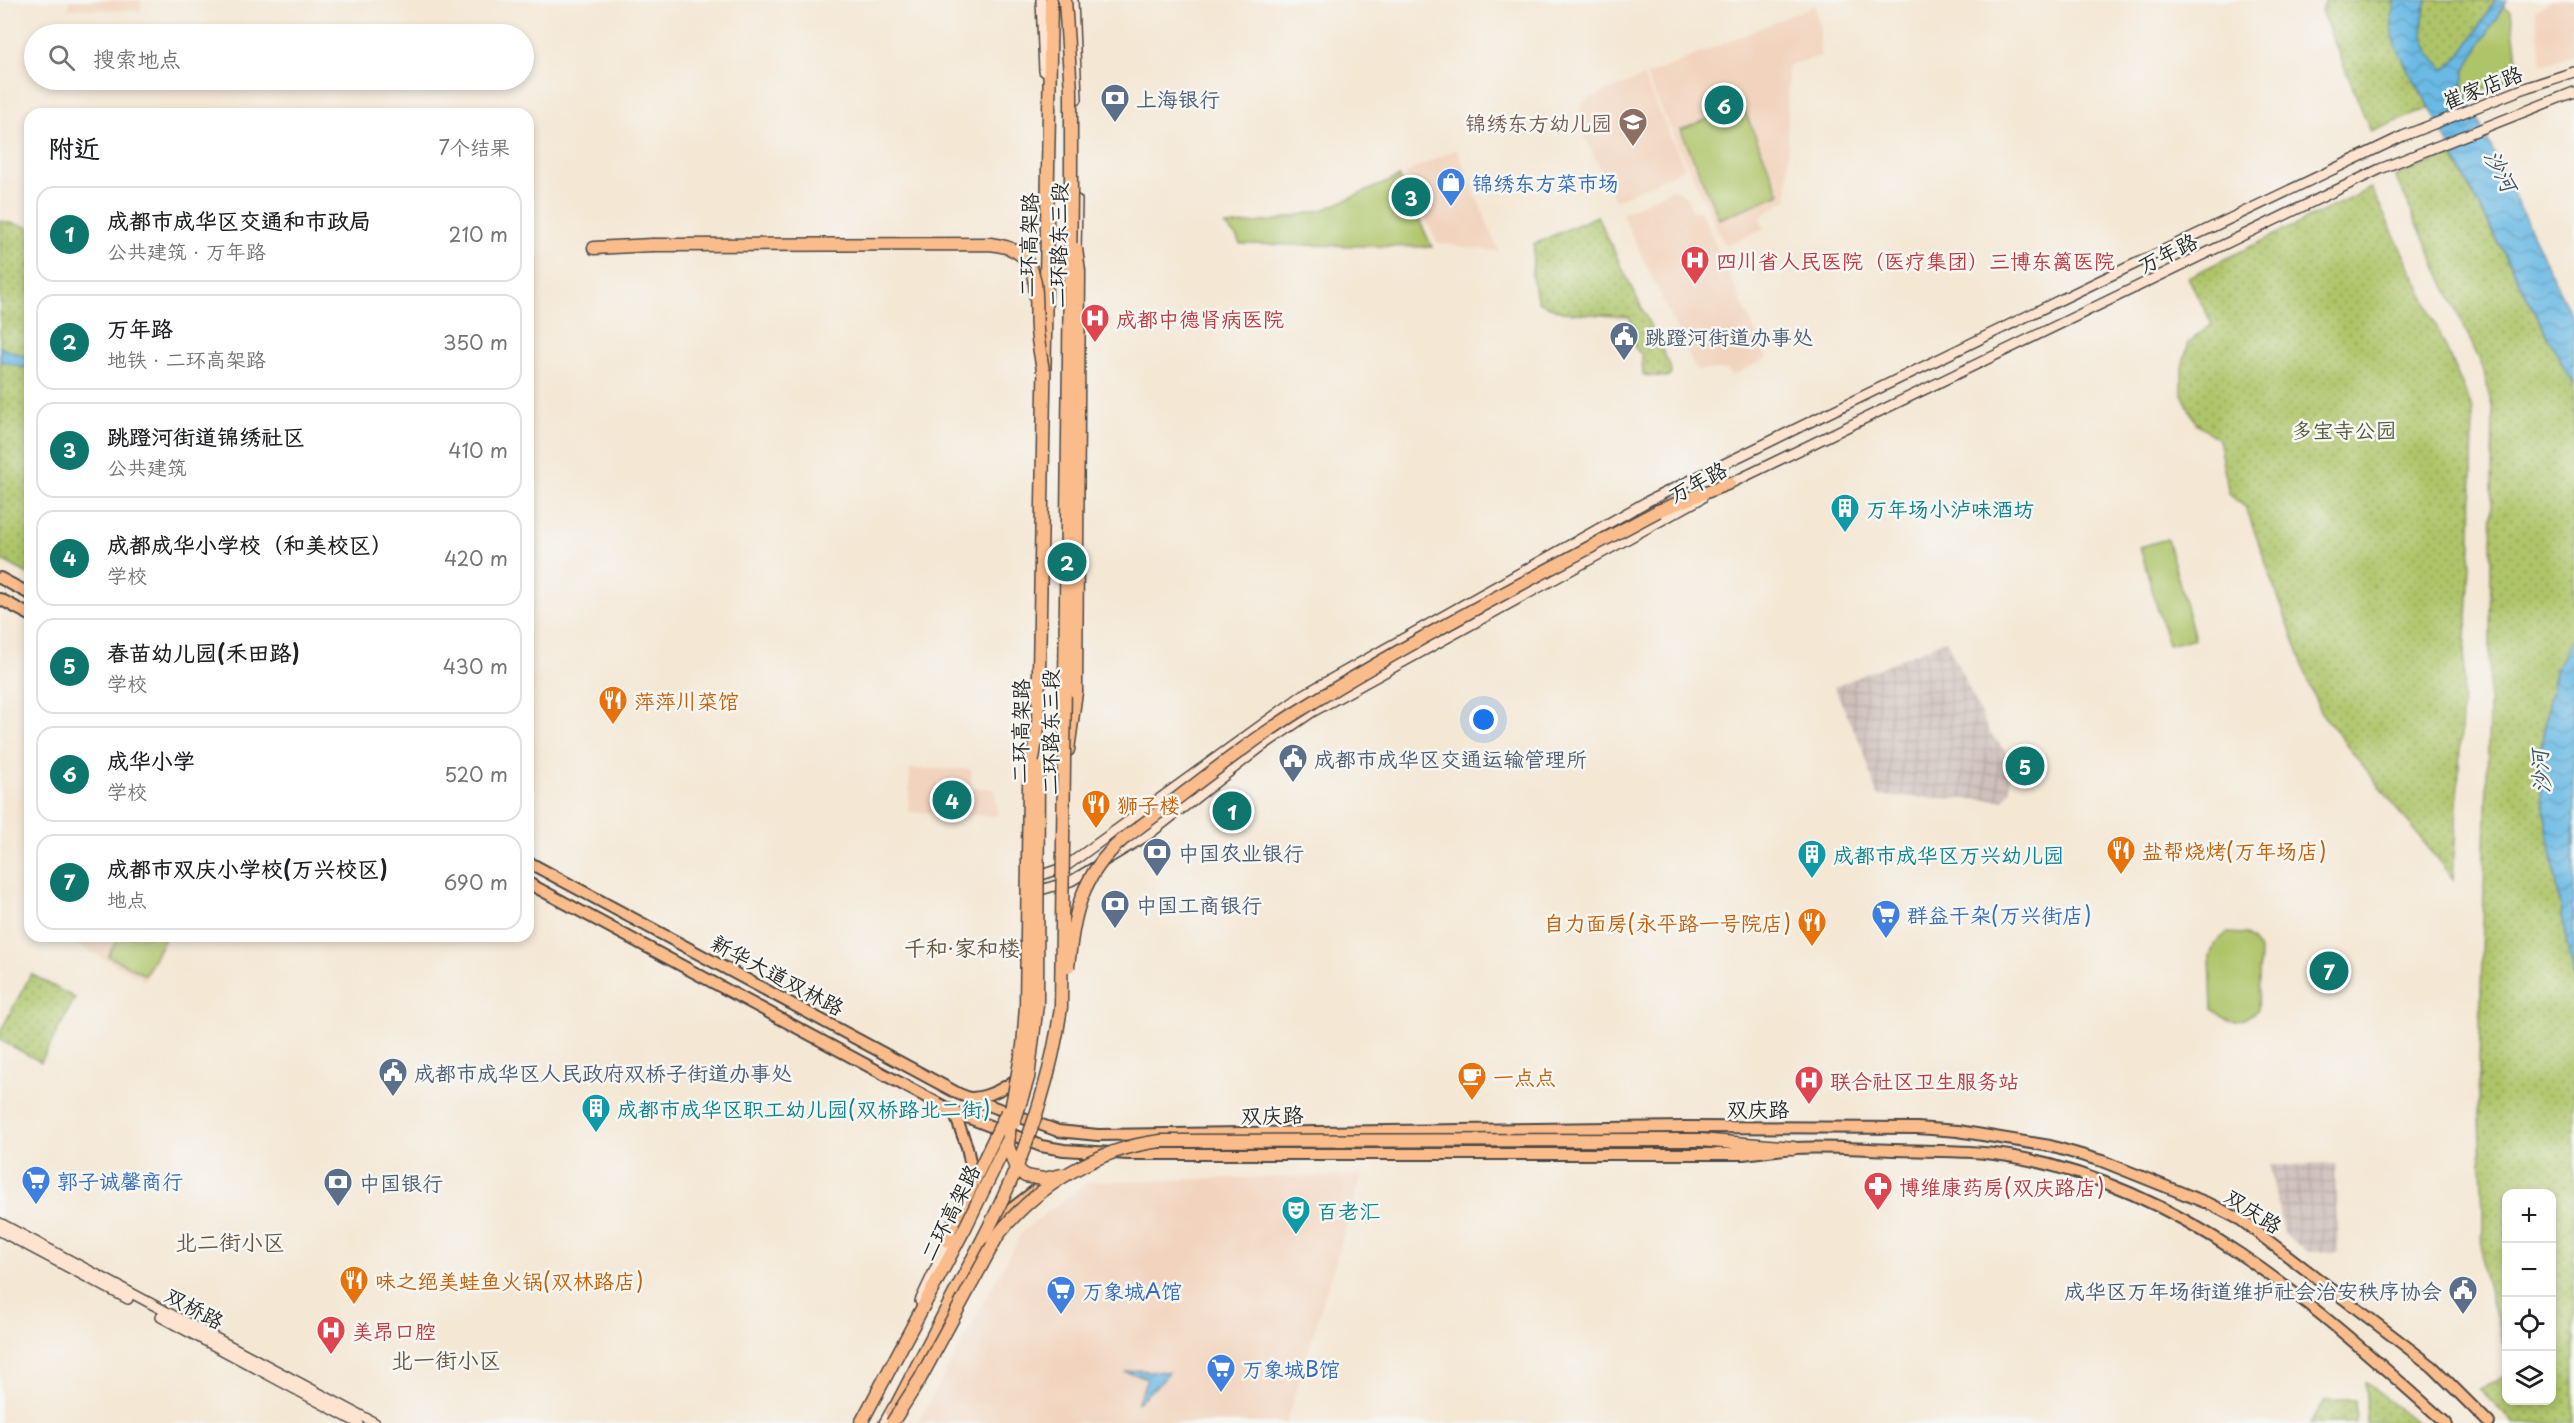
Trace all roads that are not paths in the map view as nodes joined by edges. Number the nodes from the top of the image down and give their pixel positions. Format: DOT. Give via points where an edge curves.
graph roads {
  1 [pos="1041,0"];
  2 [pos="1051,0"];
  3 [pos="1065,0"];
  4 [pos="1073,0"];
  5 [pos="2574,72"];
  6 [pos="2574,93"];
  7 [pos="2403,136"];
  8 [pos="2411,155"];
  9 [pos="1070,218"];
  10 [pos="594,248"];
  11 [pos="1043,371"];
  12 [pos="1730,483"];
  13 [pos="0,578"];
  14 [pos="24,591"];
  15 [pos="0,599"];
  16 [pos="24,612"];
  17 [pos="1408,634"];
  18 [pos="1419,653"];
  19 [pos="1038,728"];
  20 [pos="1066,763"];
  21 [pos="534,865"];
  22 [pos="1065,867"];
  23 [pos="1033,878"];
  24 [pos="1065,884"];
  25 [pos="534,886"];
  26 [pos="1033,892"];
  27 [pos="1061,1007"];
  28 [pos="1028,1063"];
  29 [pos="1013,1094"];
  30 [pos="970,1098"];
  31 [pos="954,1112"];
  32 [pos="1013,1115"];
  33 [pos="1038,1125"];
  34 [pos="1007,1133"];
  35 [pos="1029,1142"];
  36 [pos="1794,1148"];
  37 [pos="1128,1154"];
  38 [pos="1082,1166"];
  39 [pos="972,1193"];
  40 [pos="0,1222"];
  41 [pos="0,1231"];
  42 [pos="980,1234"];
  43 [pos="948,1241"];
  44 [pos="358,1423"];
  45 [pos="375,1423"];
  46 [pos="860,1423"];
  47 [pos="888,1423"];
  48 [pos="2446,1423"];
  49 [pos="2489,1423"];
  1 -- 23 [label="main road, 二环路东三段" via="1044,62"];
  2 -- 11 [label="highway, 二环高架路, bridge"];
  3 -- 9 [label="highway, 二环高架路, bridge" via="1071,91"];
  4 -- 20 [label="main road, 二环路东三段" via="1077,230 1068,488"];
  5 -- 7 [label="main road, 崔家店路"];
  6 -- 8 [label="main road, 崔家店路"];
  7 -- 17 [label="main road, 万年路" via="1727,461"];
  8 -- 12 [label="main road, 万年路"];
  9 -- 20 [label="highway, bridge" via="1079,271 1077,692"];
  9 -- 27 [label="highway, 二环高架路, bridge"];
  10 -- 11 [label="highway, bridge" via="990,244 1007,247 1021,255 1035,281"];
  11 -- 19 [label="highway, 二环高架路"];
  12 -- 18 [label="main road, 万年路"];
  12 -- 27 [label="highway, bridge" via="1658,511 1301,710 1122,840 1094,870 1081,897"];
  13 -- 14 [label="main road"];
  15 -- 16 [label="main road"];
  17 -- 18 [label="main road" via="1402,640 1401,650 1410,655"];
  17 -- 22 [label="main road, 万年路" via="1303,695"];
  18 -- 24 [label="main road, 万年路" via="1312,712 1148,835"];
  19 -- 29 [label="highway, bridge" via="1029,784 1026,1006"];
  19 -- 46 [label="highway, 二环高架路, bridge" via="1037,1004 1028,1078 1004,1148"];
  20 -- 22 [label="main road, 二环路东三段"];
  21 -- 30 [label="main road, 新华大道双林路"];
  22 -- 23 [label="main road, 万年路"];
  22 -- 24 [label="main road, 二环路东三段"];
  23 -- 26 [label="main road, 二环路东三段"];
  24 -- 26 [label="main road, 万年路"];
  24 -- 33 [label="main road, 二环路东三段" via="1064,1018"];
  25 -- 31 [label="main road, 新华大道双林路"];
  26 -- 28 [label="main road, 二环路东三段" via="1033,1010"];
  27 -- 47 [label="highway, 二环高架路, bridge" via="1045,1092 1029,1136 994,1218"];
  28 -- 30 [label="main road" via="1019,1078 1007,1086"];
  28 -- 32 [label="main road, 二环路东三段"];
  29 -- 38 [label="highway, bridge" via="1008,1146 1019,1172 1043,1179"];
  29 -- 39 [label="highway, bridge"];
  30 -- 32 [label="main road, 新华大道双林路"];
  31 -- 34 [label="main road, 新华大道双林路"];
  31 -- 39 [label="main road" via="968,1147"];
  32 -- 33 [label="main road, 双庆路"];
  32 -- 34 [label="main road, 二环路东三段"];
  33 -- 35 [label="main road, 二环路东三段"];
  33 -- 49 [label="main road, 双庆路" via="1098,1135 1917,1128 2050,1146 2133,1172 2241,1220 2433,1367"];
  34 -- 35 [label="main road, 双庆路"];
  34 -- 39 [label="main road, 二环路东三段"];
  35 -- 37 [label="main road, 双庆路" via="1064,1150"];
  35 -- 42 [label="main road, 二环路东三段"];
  36 -- 37 [label="main road, 双庆路" via="1743,1154"];
  36 -- 38 [label="highway, bridge" via="1700,1140 1161,1141 1117,1149"];
  36 -- 48 [label="main road, 双庆路" via="1987,1153 2067,1169 2115,1187 2210,1233 2256,1264 2347,1335"];
  37 -- 42 [label="main road" via="1057,1176"];
  38 -- 47 [label="highway, bridge" via="1038,1194 1009,1220 920,1379"];
  39 -- 43 [label="highway" via="950,1230"];
  40 -- 45 [label="main road, 双桥路"];
  41 -- 44 [label="main road, 双桥路"];
  42 -- 47 [label="main road, 二环路东三段"];
  43 -- 46 [label="main road"];
}
